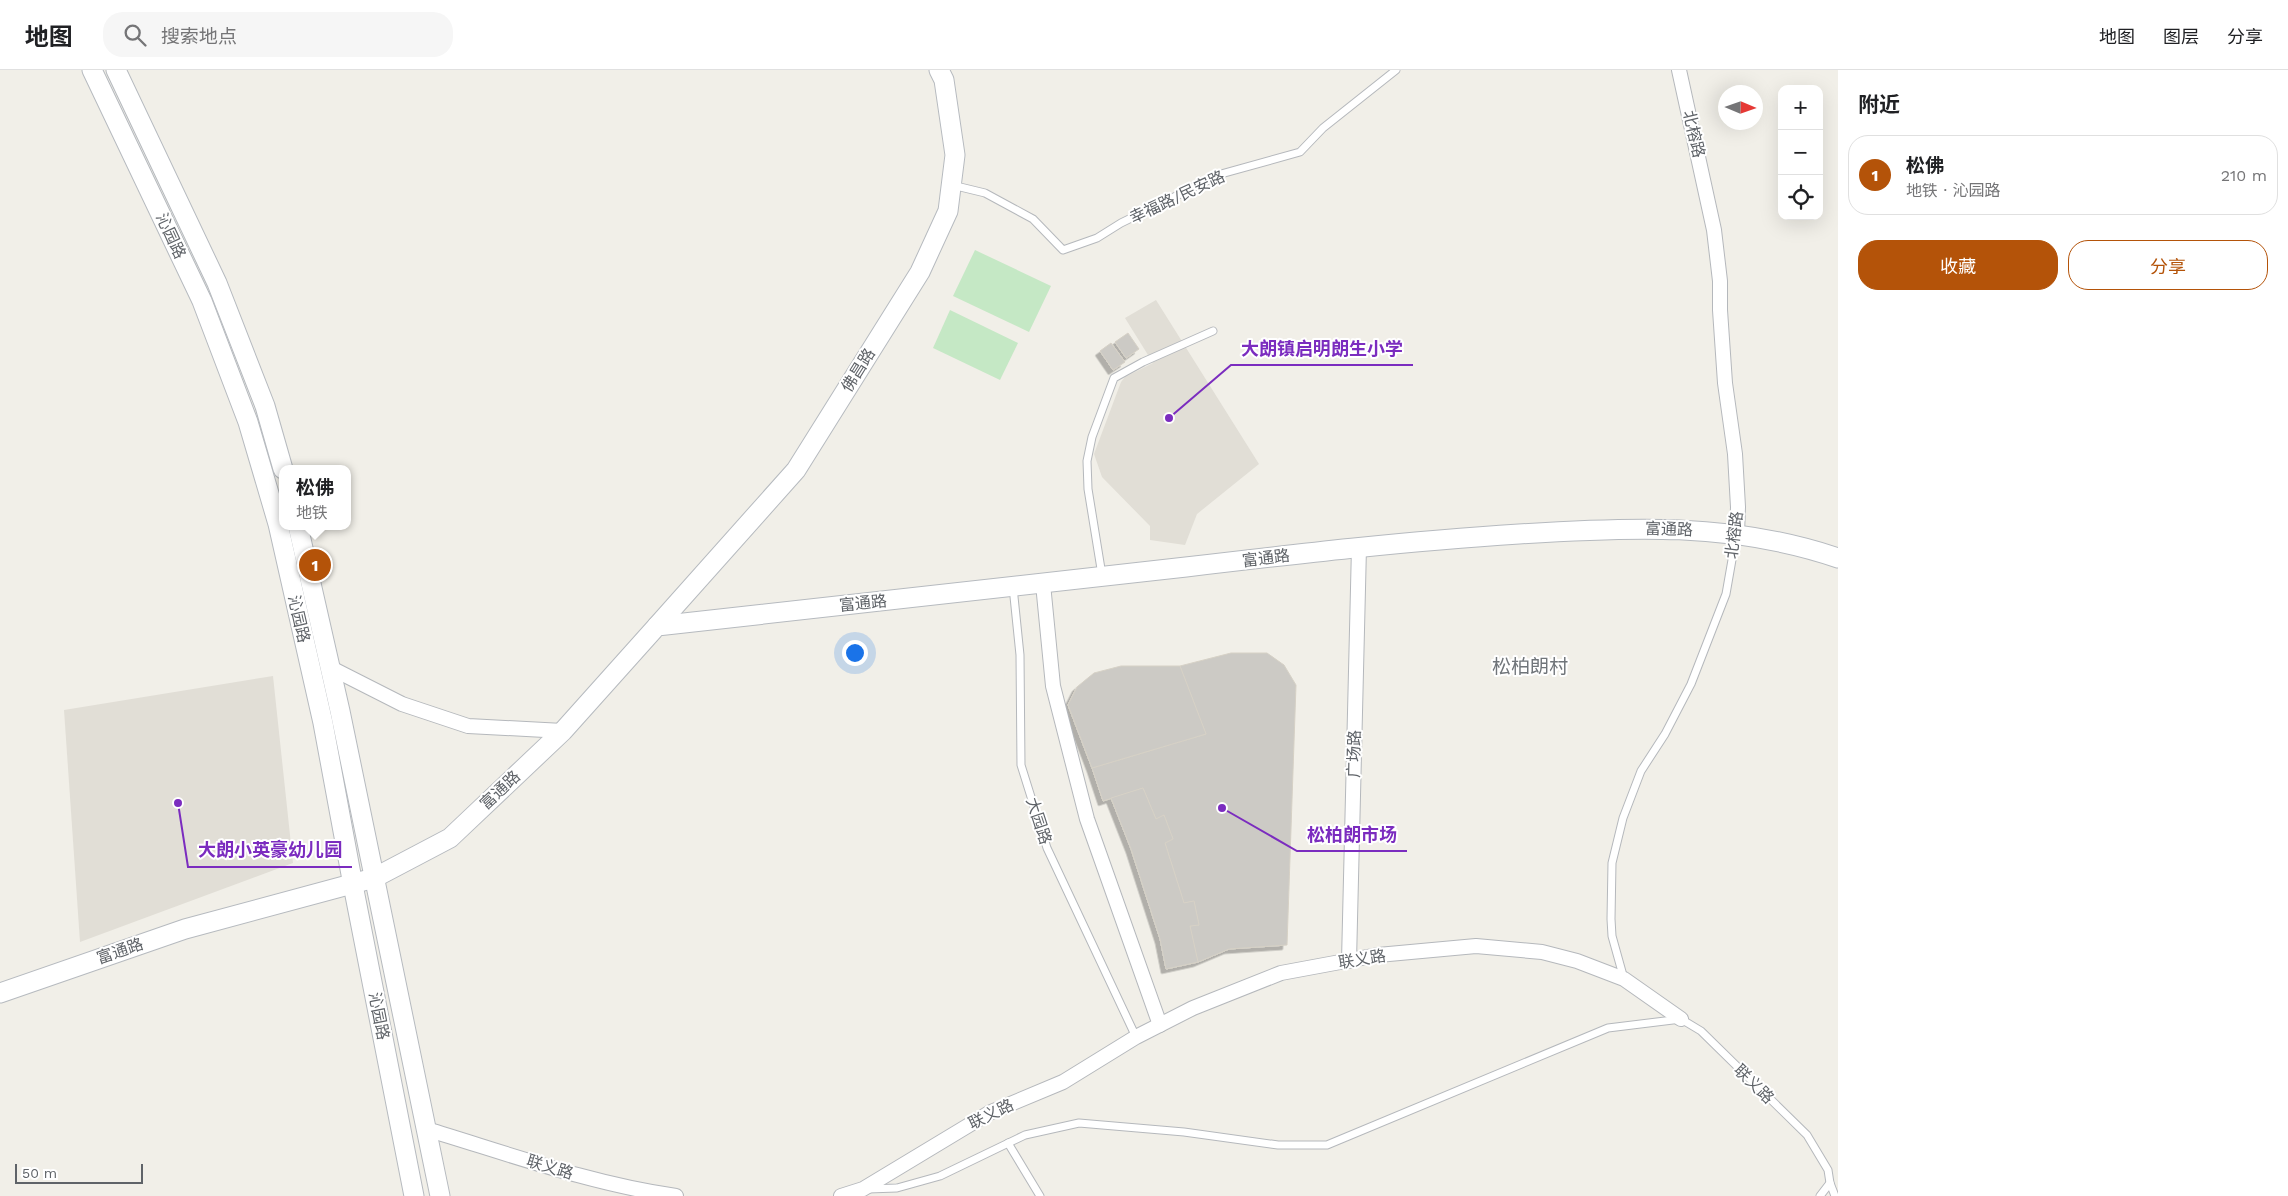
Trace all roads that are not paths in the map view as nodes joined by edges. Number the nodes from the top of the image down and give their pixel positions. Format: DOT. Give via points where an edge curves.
graph roads {
  1 [pos="92,70"];
  2 [pos="116,70"];
  3 [pos="939,70"];
  4 [pos="1396,70"];
  5 [pos="1679,70"];
  6 [pos="951,185"];
  7 [pos="1213,331"];
  8 [pos="282,465"];
  9 [pos="279,528"];
  10 [pos="279,530"];
  11 [pos="299,530"];
  12 [pos="1737,534"];
  13 [pos="1359,547"];
  14 [pos="1838,558"];
  15 [pos="1102,577"];
  16 [pos="1043,584"];
  17 [pos="1013,587"];
  18 [pos="657,626"];
  19 [pos="330,668"];
  20 [pos="563,731"];
  21 [pos="374,878"];
  22 [pos="353,885"];
  23 [pos="1349,961"];
  24 [pos="1624,979"];
  25 [pos="0,993"];
  26 [pos="1681,1019"];
  27 [pos="1160,1025"];
  28 [pos="1136,1037"];
  29 [pos="426,1129"];
  30 [pos="1008,1143"];
  31 [pos="1830,1183"];
  32 [pos="863,1190"];
  33 [pos="414,1196"];
  34 [pos="440,1196"];
  35 [pos="676,1196"];
  36 [pos="841,1196"];
  37 [pos="1040,1196"];
  38 [pos="1820,1196"];
  39 [pos="1835,1196"];
  1 -- 9 [label="street, 沁园路" via="202,300 248,422"];
  2 -- 8 [label="street, 沁园路" via="217,283 265,406"];
  3 -- 6 [label="street, 佛昌路" via="944,80 955,155"];
  4 -- 6 [label="lane, 幸福路/民安路" via="1323,128 1300,152 1220,174 1097,238 1063,250 1033,219 985,193"];
  5 -- 12 [label="street, 北榕路" via="1714,230 1725,383 1735,454"];
  6 -- 18 [label="street, 佛昌路" via="948,211 920,272 796,470"];
  7 -- 15 [label="lane" via="1114,378 1092,437 1087,461 1088,489"];
  10 -- 22 [label="street, 沁园路" via="321,714"];
  11 -- 19 [label="street, 沁园路"];
  12 -- 13 [label="street, 富通路" via="1630,527"];
  12 -- 14 [label="street, 富通路"];
  12 -- 24 [label="lane, 北榕路" via="1726,594 1691,684 1641,771 1623,818 1612,863 1611,919 1612,936"];
  13 -- 15 [label="street, 富通路"];
  13 -- 23 [label="street, 广场路"];
  15 -- 16 [label="street, 富通路"];
  16 -- 17 [label="street, 富通路"];
  16 -- 27 [label="street" via="1053,686 1087,819"];
  17 -- 18 [label="street, 富通路"];
  17 -- 28 [label="lane, 大园路" via="1020,655 1021,765 1046,848"];
  18 -- 20 [label="street, 富通路"];
  19 -- 20 [label="street" via="402,704 468,726"];
  19 -- 21 [label="street, 沁园路"];
  20 -- 21 [label="street, 富通路" via="450,838"];
  21 -- 22 [label="street, 富通路"];
  21 -- 29 [label="street, 沁园路"];
  22 -- 25 [label="street, 富通路" via="185,928"];
  22 -- 33 [label="street, 沁园路"];
  23 -- 24 [label="street, 联义路" via="1476,946 1542,952"];
  23 -- 27 [label="street, 联义路" via="1281,973 1193,1008"];
  24 -- 26 [label="street, 联义路"];
  26 -- 30 [label="lane" via="1608,1028 1327,1145 1278,1145 1184,1132 1079,1123 1025,1135"];
  26 -- 31 [label="lane, 联义路" via="1701,1031 1807,1135 1828,1170"];
  27 -- 28 [label="street, 联义路"];
  28 -- 32 [label="street, 联义路" via="1063,1082 989,1113"];
  29 -- 34 [label="street, 沁园路"];
  29 -- 35 [label="street, 联义路" via="633,1190"];
  30 -- 32 [label="lane" via="940,1176 897,1188"];
  30 -- 37 [label="lane"];
  31 -- 38 [label="lane"];
  31 -- 39 [label="lane, 联义路"];
  32 -- 36 [label="street, 联义路"];
}
